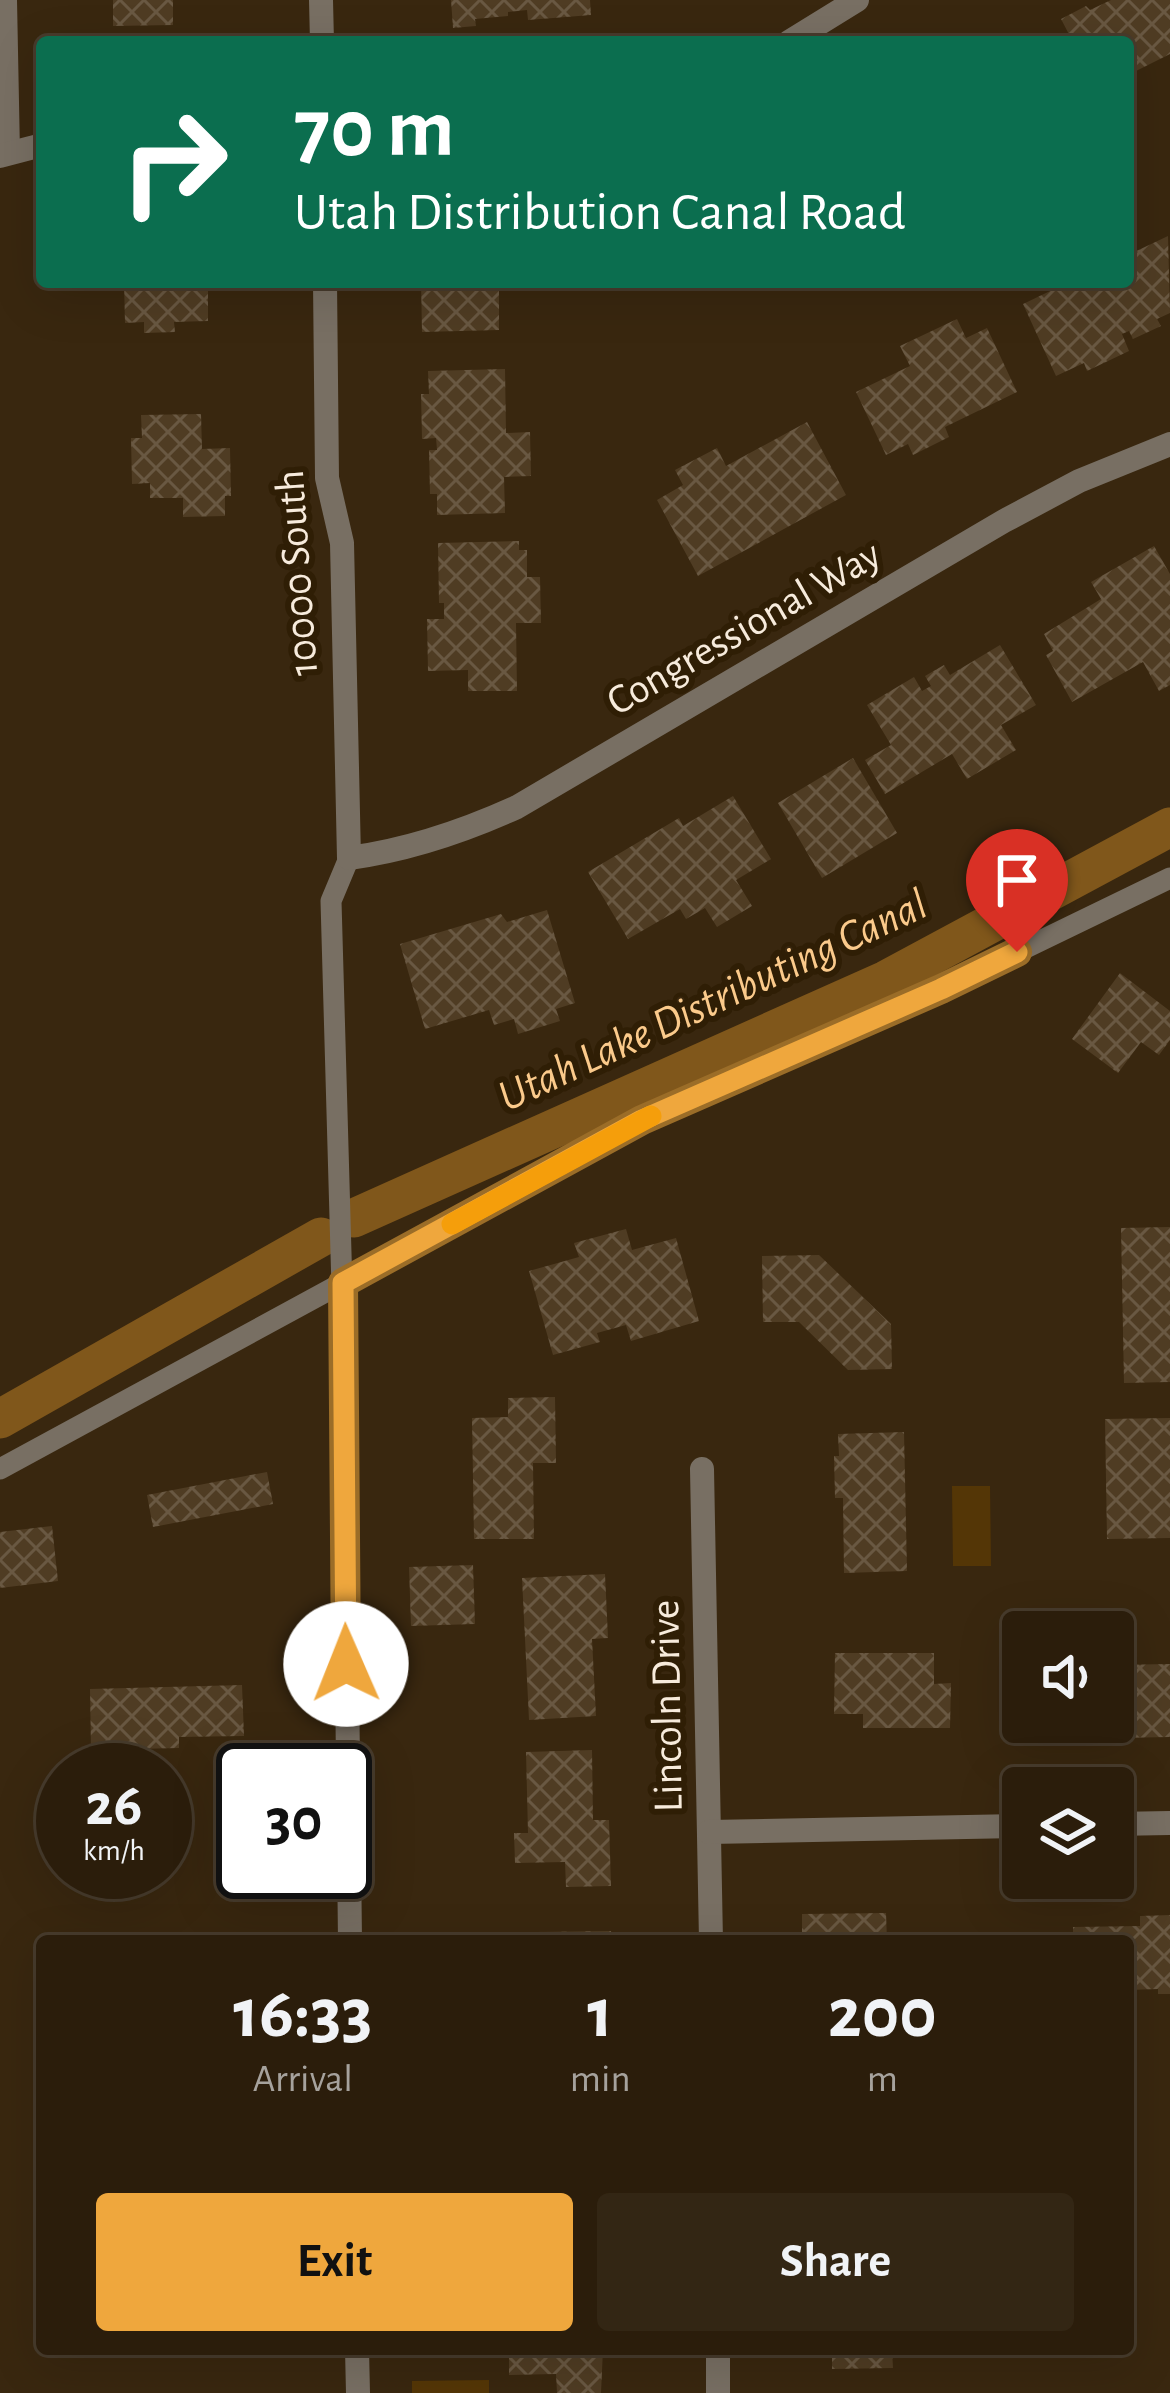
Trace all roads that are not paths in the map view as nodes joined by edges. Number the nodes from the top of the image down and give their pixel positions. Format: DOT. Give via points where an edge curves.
graph roads {
  1 [pos="5,0"];
  2 [pos="321,0"];
  3 [pos="857,0"];
  4 [pos="322,36"];
  5 [pos="799,36"];
  6 [pos="36,146"];
  7 [pos="4,154"];
  8 [pos="325,288"];
  9 [pos="1170,444"];
  10 [pos="350,858"];
  11 [pos="1170,878"];
  12 [pos="343,1283"];
  13 [pos="344,1323"];
  14 [pos="0,1469"];
  15 [pos="702,1469"];
  16 [pos="1170,1823"];
  17 [pos="1134,1824"];
  18 [pos="1002,1826"];
  19 [pos="709,1832"];
  20 [pos="350,1935"];
  21 [pos="710,1935"];
  22 [pos="357,2355"];
  23 [pos="718,2355"];
  24 [pos="358,2393"];
  25 [pos="718,2393"];
  1 -- 7 [label="street"];
  2 -- 4 [label="street"];
  3 -- 5 [label="street"];
  6 -- 7 [label="street"];
  8 -- 10 [label="street, 10000 South" via="327,478 342,543"];
  9 -- 10 [label="street, Congressional Way" via="1004,521 517,807 429,842"];
  10 -- 12 [label="lane" via="331,901"];
  11 -- 12 [label="lane" via="642,1120"];
  12 -- 13 [label="lane"];
  12 -- 14 [label="lane"];
  13 -- 20 [label="street"];
  15 -- 19 [label="street, Lincoln Drive"];
  16 -- 17 [label="street"];
  18 -- 19 [label="street"];
  19 -- 21 [label="street, Lincoln Drive"];
  22 -- 24 [label="street"];
  23 -- 25 [label="street"];
}
